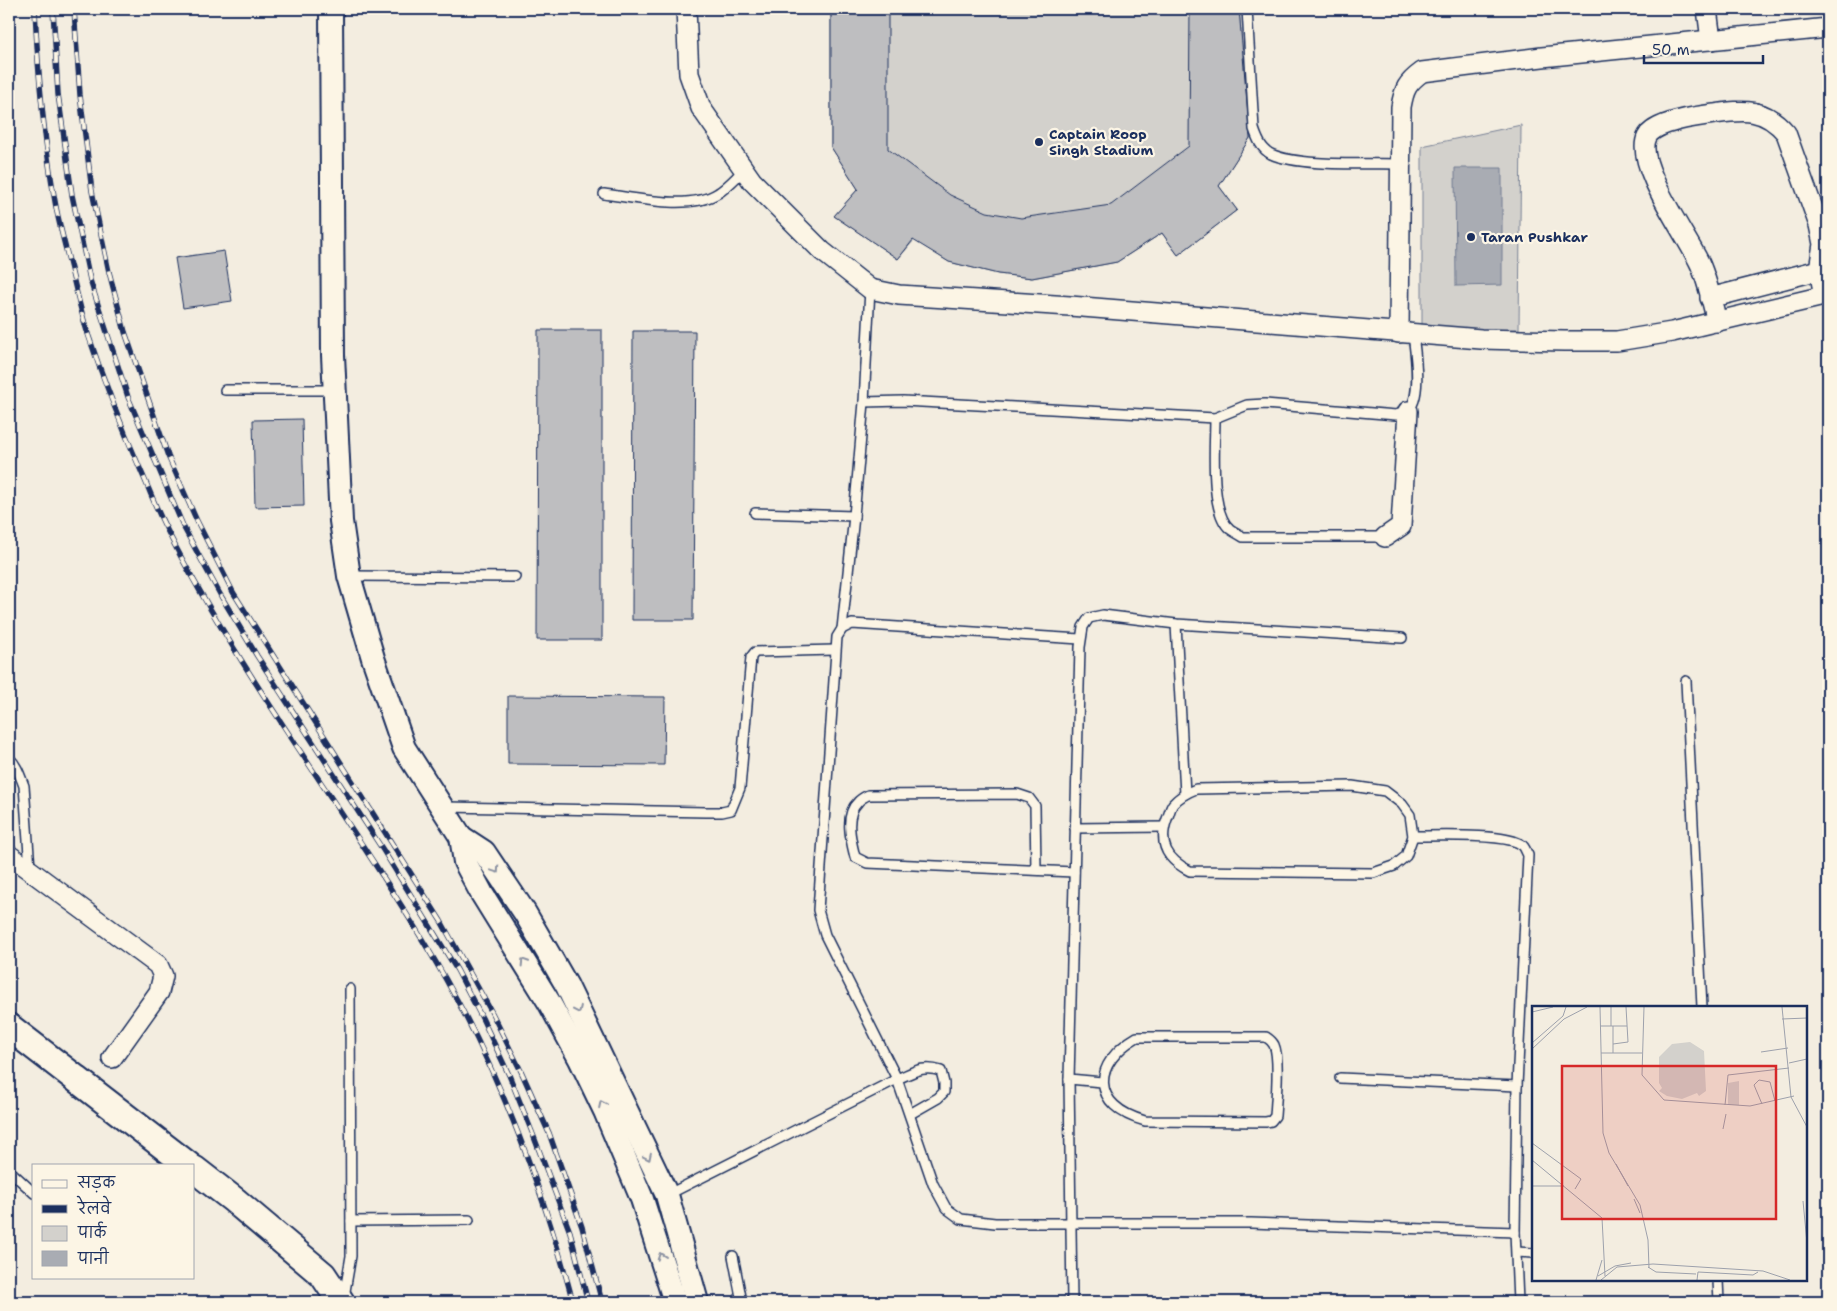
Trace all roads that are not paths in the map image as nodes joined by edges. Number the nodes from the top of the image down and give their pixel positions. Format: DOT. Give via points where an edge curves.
graph roads {
  1 [pos="331,9"];
  2 [pos="686,9"];
  3 [pos="1247,9"];
  4 [pos="1708,9"];
  5 [pos="1828,28"];
  6 [pos="1711,40"];
  7 [pos="1400,164"];
  8 [pos="744,170"];
  9 [pos="604,194"];
  10 [pos="1819,270"];
  11 [pos="870,289"];
  12 [pos="1826,296"];
  13 [pos="1710,298"];
  14 [pos="1718,322"];
  15 [pos="1406,334"];
  16 [pos="225,390"];
  17 [pos="335,390"];
  18 [pos="864,402"];
  19 [pos="1408,411"];
  20 [pos="1216,418"];
  21 [pos="755,513"];
  22 [pos="854,516"];
  23 [pos="1385,537"];
  24 [pos="349,576"];
  25 [pos="515,576"];
  26 [pos="1176,624"];
  27 [pos="842,629"];
  28 [pos="1402,638"];
  29 [pos="1080,639"];
  30 [pos="835,650"];
  31 [pos="1686,681"];
  32 [pos="9,758"];
  33 [pos="1185,794"];
  34 [pos="442,806"];
  35 [pos="1164,827"];
  36 [pos="1075,828"];
  37 [pos="1413,836"];
  38 [pos="462,837"];
  39 [pos="9,855"];
  40 [pos="30,870"];
  41 [pos="1036,870"];
  42 [pos="1074,872"];
  43 [pos="350,989"];
  44 [pos="1702,1006"];
  45 [pos="11,1031"];
  46 [pos="112,1058"];
  47 [pos="1340,1078"];
  48 [pos="897,1079"];
  49 [pos="1069,1079"];
  50 [pos="1102,1082"];
  51 [pos="1517,1086"];
  52 [pos="910,1114"];
  53 [pos="187,1164"];
  54 [pos="9,1170"];
  55 [pos="195,1170"];
  56 [pos="32,1191"];
  57 [pos="666,1195"];
  58 [pos="469,1220"];
  59 [pos="351,1221"];
  60 [pos="1072,1224"];
  61 [pos="1515,1232"];
  62 [pos="1517,1252"];
  63 [pos="1532,1253"];
  64 [pos="733,1256"];
  65 [pos="1718,1281"];
  66 [pos="342,1302"];
  67 [pos="675,1302"];
  68 [pos="697,1302"];
  69 [pos="742,1302"];
  70 [pos="1072,1302"];
  71 [pos="1518,1302"];
  72 [pos="1719,1302"];
  1 -- 17 [label="street"];
  2 -- 8 [label="street" via="689,74 701,108"];
  3 -- 7 [label="lane" via="1254,129 1262,146 1270,153 1289,159"];
  4 -- 6 [label="street"];
  5 -- 6 [label="street"];
  6 -- 7 [label="street" via="1422,72 1409,82 1403,94"];
  7 -- 15 [label="street"];
  8 -- 9 [label="lane" via="718,194 695,201 672,203"];
  8 -- 11 [label="street" via="822,251"];
  10 -- 12 [label="street"];
  10 -- 13 [label="street"];
  10 -- 13 [label="street" via="1823,244 1819,225 1786,133 1778,124 1754,112 1694,117 1655,128 1647,137 1647,162 1700,265"];
  11 -- 15 [label="street" via="899,295"];
  11 -- 18 [label="lane"];
  12 -- 14 [label="street"];
  13 -- 14 [label="street"];
  14 -- 15 [label="street" via="1617,341"];
  15 -- 19 [label="lane" via="1417,389"];
  16 -- 17 [label="lane"];
  17 -- 24 [label="street" via="340,521"];
  18 -- 20 [label="lane" via="902,401"];
  18 -- 22 [label="lane"];
  19 -- 20 [label="lane" via="1396,415 1265,404 1247,405"];
  19 -- 23 [label="street" via="1401,526"];
  20 -- 23 [label="lane" via="1216,495 1220,515 1229,528 1243,537"];
  21 -- 22 [label="lane"];
  22 -- 27 [label="lane"];
  24 -- 25 [label="lane"];
  24 -- 34 [label="street" via="404,748"];
  26 -- 28 [label="lane"];
  26 -- 29 [label="lane" via="1103,615 1089,618 1082,627"];
  26 -- 33 [label="lane"];
  27 -- 29 [label="lane" via="852,624"];
  27 -- 30 [label="lane"];
  29 -- 36 [label="lane"];
  30 -- 34 [label="lane" via="755,652 751,657 740,788 732,810"];
  30 -- 48 [label="lane" via="818,910 824,935"];
  31 -- 44 [label="lane"];
  32 -- 40 [label="lane" via="24,786"];
  33 -- 35 [label="lane" via="1173,804"];
  33 -- 37 [label="lane" via="1196,789 1352,786 1385,790 1410,815"];
  34 -- 38 [label="street"];
  35 -- 36 [label="lane"];
  35 -- 37 [label="lane" via="1163,840 1168,854 1190,871 1204,872 1373,873 1394,866 1406,856"];
  36 -- 42 [label="lane"];
  37 -- 51 [label="lane" via="1512,840 1523,845 1528,855"];
  38 -- 57 [label="street, one-way" via="484,852 526,912 567,986"];
  67 -- 38 [label="street, one-way" via="642,1199 605,1111 549,1002 464,862"];
  39 -- 40 [label="street"];
  40 -- 46 [label="street" via="158,965 163,976 159,992"];
  41 -- 41 [label="lane" via="867,863 855,857 850,816 856,803 868,795 1017,794 1029,798 1036,806"];
  41 -- 42 [label="lane"];
  42 -- 49 [label="lane"];
  43 -- 59 [label="lane"];
  45 -- 53 [label="main road"];
  47 -- 51 [label="lane"];
  48 -- 52 [label="lane"];
  48 -- 52 [label="lane" via="929,1068 940,1071 944,1092"];
  48 -- 57 [label="lane"];
  49 -- 50 [label="lane"];
  49 -- 60 [label="lane"];
  50 -- 50 [label="lane" via="1108,1065 1122,1046 1137,1037 1266,1037 1275,1046 1275,1116 1272,1121 1145,1121 1120,1112 1105,1093"];
  51 -- 61 [label="lane"];
  52 -- 60 [label="lane" via="934,1184 946,1208 961,1220"];
  54 -- 56 [label="lane"];
  55 -- 66 [label="main road" via="323,1275"];
  57 -- 68 [label="street"];
  58 -- 59 [label="lane"];
  59 -- 66 [label="lane" via="351,1256"];
  60 -- 61 [label="lane" via="1251,1223"];
  60 -- 70 [label="lane"];
  61 -- 62 [label="lane"];
  62 -- 63 [label="lane"];
  62 -- 71 [label="lane"];
  64 -- 69 [label="lane"];
  65 -- 72 [label="lane"];
}
